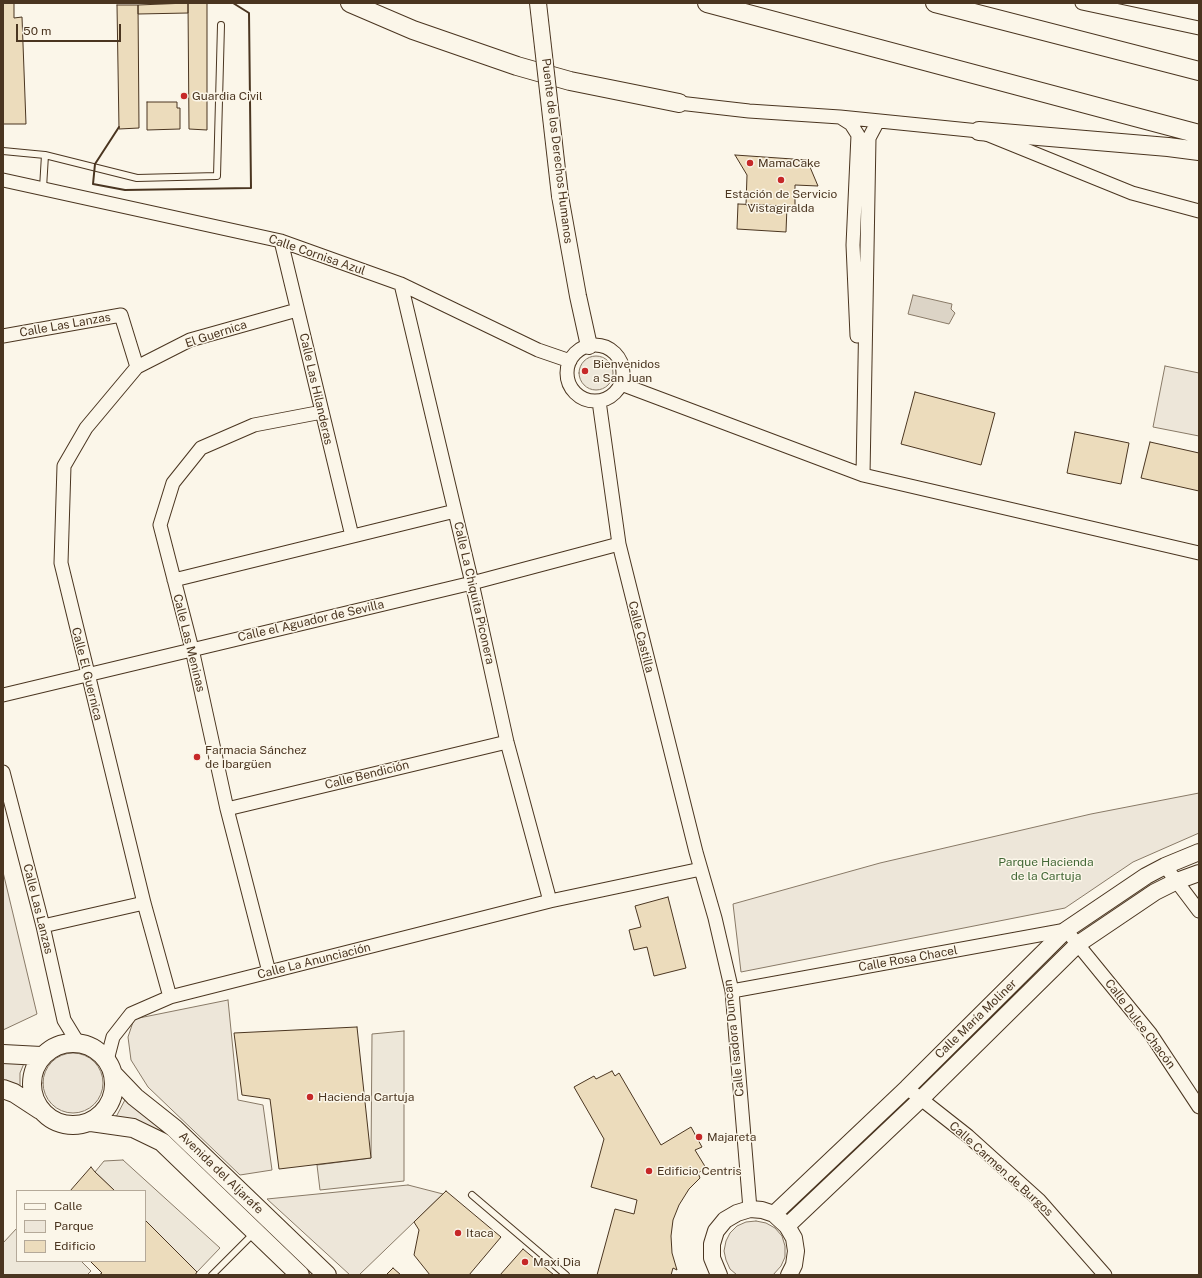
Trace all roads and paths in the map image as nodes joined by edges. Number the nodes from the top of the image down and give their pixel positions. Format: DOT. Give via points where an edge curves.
graph roads {
  1 [pos="350,3"];
  2 [pos="538,3"];
  3 [pos="707,3"];
  4 [pos="935,3"];
  5 [pos="1082,3"];
  6 [pos="221,25"];
  7 [pos="1199,28"];
  8 [pos="1199,71"];
  9 [pos="679,103"];
  10 [pos="840,117"];
  11 [pos="878,121"];
  12 [pos="979,131"];
  13 [pos="1199,134"];
  14 [pos="3,150"];
  15 [pos="1199,152"];
  16 [pos="45,155"];
  17 [pos="3,180"];
  18 [pos="43,188"];
  19 [pos="1199,211"];
  20 [pos="281,241"];
  21 [pos="401,284"];
  22 [pos="298,310"];
  23 [pos="3,336"];
  24 [pos="589,346"];
  25 [pos="570,361"];
  26 [pos="137,367"];
  27 [pos="864,371"];
  28 [pos="621,384"];
  29 [pos="599,401"];
  30 [pos="322,412"];
  31 [pos="863,475"];
  32 [pos="455,511"];
  33 [pos="352,536"];
  34 [pos="619,544"];
  35 [pos="1199,553"];
  36 [pos="174,580"];
  37 [pos="472,583"];
  38 [pos="192,649"];
  39 [pos="87,673"];
  40 [pos="3,695"];
  41 [pos="507,742"];
  42 [pos="3,772"];
  43 [pos="226,809"];
  44 [pos="1199,852"];
  45 [pos="1165,866"];
  46 [pos="701,869"];
  47 [pos="1199,873"];
  48 [pos="1177,881"];
  49 [pos="550,901"];
  50 [pos="144,903"];
  51 [pos="1199,912"];
  52 [pos="43,926"];
  53 [pos="1066,930"];
  54 [pos="1078,944"];
  55 [pos="269,972"];
  56 [pos="732,991"];
  57 [pos="170,997"];
  58 [pos="78,1043"];
  59 [pos="3,1054"];
  60 [pos="41,1056"];
  61 [pos="110,1067"];
  62 [pos="906,1088"];
  63 [pos="3,1089"];
  64 [pos="921,1099"];
  65 [pos="1199,1107"];
  66 [pos="40,1110"];
  67 [pos="91,1122"];
  68 [pos="472,1195"];
  69 [pos="750,1210"];
  70 [pos="774,1214"];
  71 [pos="787,1226"];
  72 [pos="255,1232"];
  73 [pos="215,1274"];
  74 [pos="717,1274"];
  75 [pos="300,1275"];
  76 [pos="327,1275"];
  77 [pos="566,1275"];
  78 [pos="789,1275"];
  79 [pos="1105,1275"];
  1 -- 9 [label="main road" via="413,30 517,66 570,81"];
  2 -- 24 [label="street, Puente de los Derechos Humanos, bridge" via="560,196"];
  3 -- 13 [label="main road"];
  4 -- 8 [label="main road"];
  5 -- 7 [label="street"];
  6 -- 16 [label="lane" via="217,176 137,178"];
  9 -- 10 [label="street"];
  10 -- 11 [label="street"];
  10 -- 27 [label="street" via="851,124 858,135 853,245 857,335"];
  11 -- 12 [label="street"];
  11 -- 27 [label="street" via="869,138"];
  12 -- 15 [label="main road" via="1168,147"];
  12 -- 19 [label="street" via="1132,193"];
  14 -- 16 [label="lane"];
  16 -- 18 [label="lane"];
  17 -- 18 [label="street, Calle Cornisa Azul"];
  18 -- 20 [label="street, Calle Cornisa Azul"];
  20 -- 21 [label="street, Calle Cornisa Azul"];
  20 -- 22 [label="street, Calle Las Hilanderas"];
  21 -- 25 [label="street, Calle Cornisa Azul" via="538,350"];
  21 -- 32 [label="street, Calle La Chiquita Piconera"];
  22 -- 26 [label="street, El Guernica" via="190,340"];
  22 -- 30 [label="street, Calle Las Hilanderas"];
  23 -- 26 [label="street, Calle Las Lanzas" via="121,315"];
  24 -- 25 [label="street" via="574,354"];
  24 -- 28 [label="street" via="607,347 614,352 623,367"];
  25 -- 29 [label="street" via="567,370 571,387 584,398"];
  26 -- 39 [label="street, Calle El Guernica" via="86,428 64,466 61,563"];
  27 -- 31 [label="street"];
  28 -- 29 [label="street" via="612,395"];
  28 -- 31 [label="street"];
  29 -- 34 [label="street, Calle Castilla"];
  30 -- 33 [label="street, Calle Las Hilanderas"];
  30 -- 36 [label="street, Calle Las Meninas" via="254,425 201,448 173,483 160,525"];
  31 -- 35 [label="street"];
  32 -- 33 [label="street"];
  32 -- 37 [label="street, Calle La Chiquita Piconera"];
  33 -- 36 [label="street"];
  34 -- 37 [label="street, Calle el Aguador de Sevilla"];
  34 -- 46 [label="street, Calle Castilla"];
  36 -- 38 [label="street, Calle Las Meninas"];
  37 -- 38 [label="street, Calle el Aguador de Sevilla"];
  37 -- 41 [label="street, Calle La Chiquita Piconera"];
  38 -- 39 [label="street, Calle el Aguador de Sevilla"];
  38 -- 43 [label="street, Calle Las Meninas"];
  39 -- 40 [label="street, Calle el Aguador de Sevilla"];
  39 -- 50 [label="street, Calle El Guernica"];
  41 -- 43 [label="street, Calle Bendición"];
  41 -- 49 [label="street, Calle La Chiquita Piconera"];
  42 -- 52 [label="street, Calle Las Lanzas"];
  43 -- 55 [label="street, Calle Las Meninas"];
  44 -- 45 [label="street, Calle María Moliner"];
  45 -- 48 [label="street"];
  45 -- 53 [label="street, Calle María Moliner"];
  46 -- 49 [label="street, Calle La Anunciación"];
  46 -- 56 [label="street, Calle Isadora Duncan"];
  47 -- 48 [label="street, Calle María Moliner"];
  48 -- 51 [label="street"];
  48 -- 54 [label="street, Calle María Moliner" via="1155,892"];
  49 -- 55 [label="street, Calle La Anunciación"];
  50 -- 52 [label="street"];
  50 -- 57 [label="street, Calle El Guernica"];
  52 -- 58 [label="street, Calle Las Lanzas" via="64,1020"];
  53 -- 54 [label="street"];
  53 -- 56 [label="street, Calle Rosa Chacel"];
  53 -- 62 [label="street, Calle María Moliner"];
  54 -- 64 [label="street, Calle María Moliner"];
  54 -- 65 [label="street, Calle Dulce Chacón" via="1150,1033"];
  55 -- 57 [label="street, Calle La Anunciación"];
  56 -- 69 [label="street, Calle Isadora Duncan"];
  57 -- 61 [label="street, Calle La Anunciación" via="132,1014 113,1037"];
  58 -- 60 [label="main road" via="64,1043"];
  58 -- 61 [label="main road" via="99,1051"];
  59 -- 60 [label="main road"];
  60 -- 66 [label="main road" via="34,1068 31,1083 33,1097"];
  61 -- 67 [label="main road" via="114,1088 110,1102"];
  61 -- 76 [label="main road, Avenida del Aljarafe" via="135,1097 174,1128"];
  62 -- 64 [label="street, Calle Carmen de Burgos"];
  62 -- 70 [label="street, Calle María Moliner"];
  63 -- 66 [label="main road"];
  64 -- 71 [label="street, Calle María Moliner"];
  64 -- 79 [label="street, Calle Carmen de Burgos" via="968,1136 1039,1200"];
  66 -- 67 [label="main road" via="50,1119 63,1125"];
  67 -- 72 [label="main road, Avenida del Aljarafe" via="133,1128 162,1142"];
  68 -- 77 [label="lane"];
  69 -- 70 [label="street"];
  69 -- 74 [label="street" via="737,1213 725,1220 716,1231 712,1258"];
  70 -- 71 [label="street"];
  71 -- 78 [label="street" via="794,1238 796,1251"];
  72 -- 73 [label="lane"];
  72 -- 75 [label="main road, Avenida del Aljarafe"];
}
